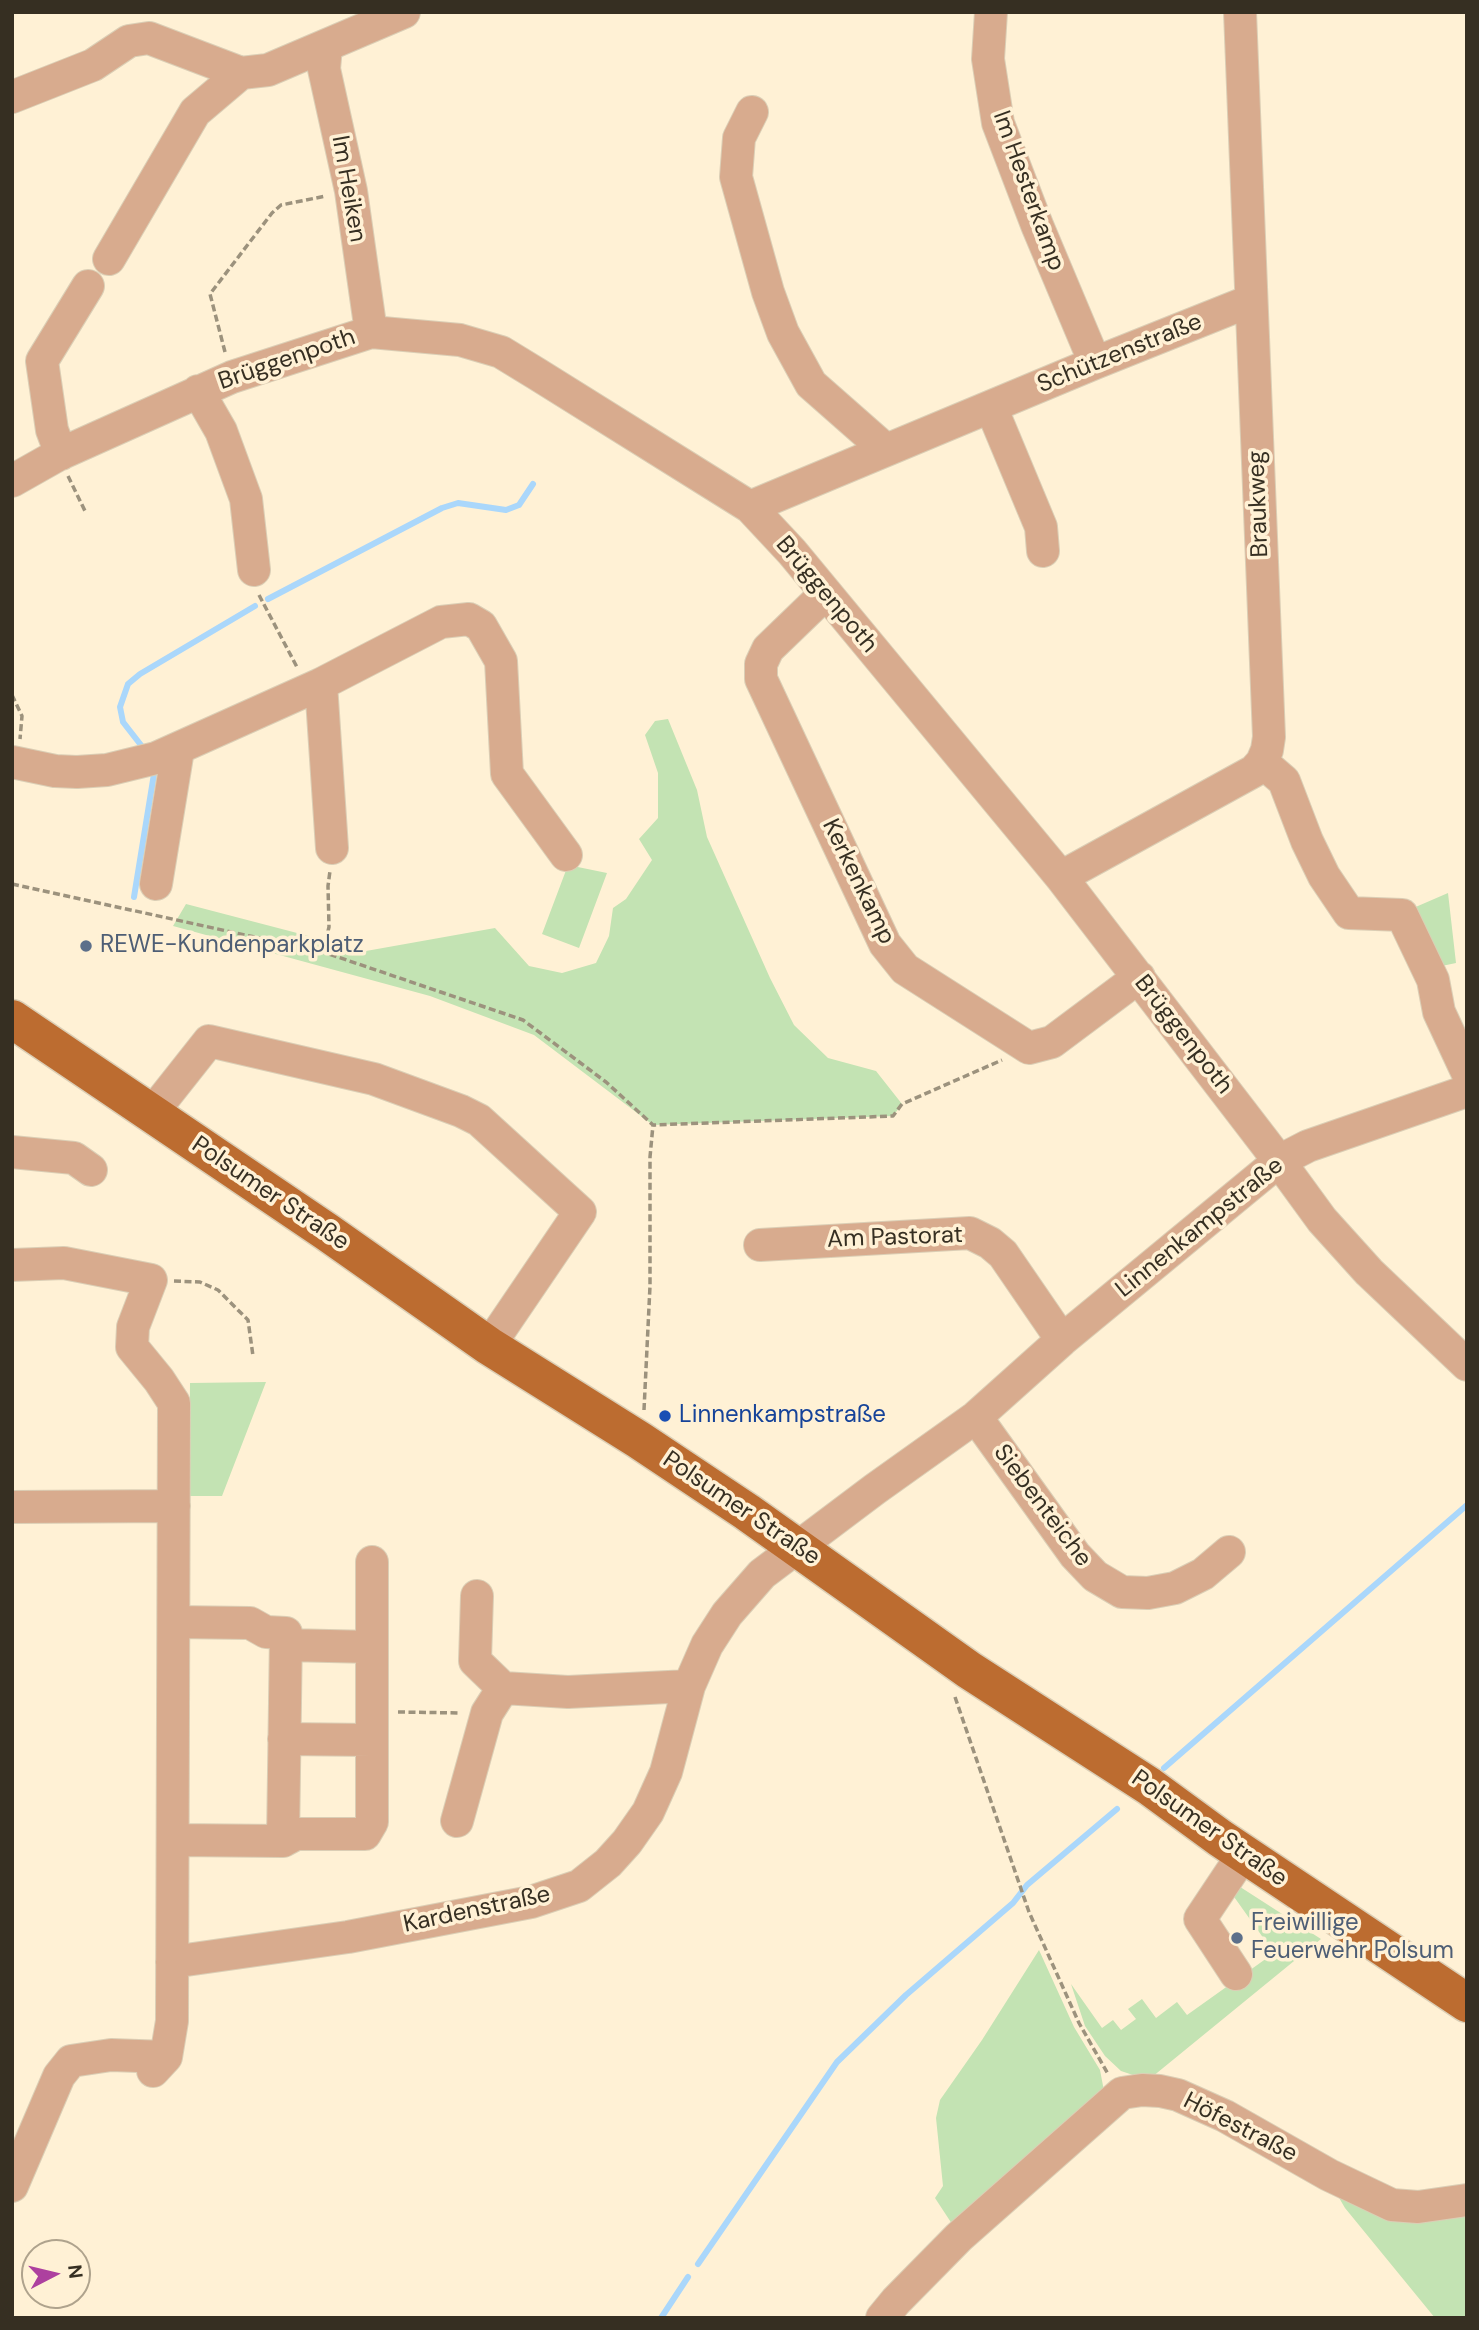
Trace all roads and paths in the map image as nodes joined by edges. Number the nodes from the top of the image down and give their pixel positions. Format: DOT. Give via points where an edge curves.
graph roads {
  1 [pos="404,12"];
  2 [pos="991,12"];
  3 [pos="1240,12"];
  4 [pos="326,47"];
  5 [pos="241,73"];
  6 [pos="12,97"];
  7 [pos="752,112"];
  8 [pos="351,191"];
  9 [pos="108,259"];
  10 [pos="88,286"];
  11 [pos="1250,301"];
  12 [pos="371,332"];
  13 [pos="1095,363"];
  14 [pos="232,377"];
  15 [pos="198,391"];
  16 [pos="991,407"];
  17 [pos="886,450"];
  18 [pos="60,455"];
  19 [pos="12,481"];
  20 [pos="750,507"];
  21 [pos="85,511"];
  22 [pos="1043,551"];
  23 [pos="254,570"];
  24 [pos="825,593"];
  25 [pos="315,687"];
  26 [pos="12,695"];
  27 [pos="178,750"];
  28 [pos="15,762"];
  29 [pos="1262,762"];
  30 [pos="332,849"];
  31 [pos="566,855"];
  32 [pos="1060,877"];
  33 [pos="12,884"];
  34 [pos="156,884"];
  35 [pos="323,952"];
  36 [pos="1139,977"];
  37 [pos="12,1019"];
  38 [pos="1012,1055"];
  39 [pos="1467,1072"];
  40 [pos="1467,1091"];
  41 [pos="152,1113"];
  42 [pos="653,1125"];
  43 [pos="12,1152"];
  44 [pos="1279,1161"];
  45 [pos="91,1170"];
  46 [pos="760,1245"];
  47 [pos="12,1265"];
  48 [pos="151,1280"];
  49 [pos="1062,1340"];
  50 [pos="489,1346"];
  51 [pos="253,1356"];
  52 [pos="1467,1365"];
  53 [pos="976,1417"];
  54 [pos="639,1440"];
  55 [pos="174,1506"];
  56 [pos="12,1507"];
  57 [pos="798,1547"];
  58 [pos="1229,1552"];
  59 [pos="372,1562"];
  60 [pos="477,1596"];
  61 [pos="174,1622"];
  62 [pos="286,1645"];
  63 [pos="372,1647"];
  64 [pos="969,1670"];
  65 [pos="689,1686"];
  66 [pos="495,1700"];
  67 [pos="371,1726"];
  68 [pos="284,1740"];
  69 [pos="457,1821"];
  70 [pos="173,1840"];
  71 [pos="284,1841"];
  72 [pos="1244,1853"];
  73 [pos="172,1962"];
  74 [pos="1236,1974"];
  75 [pos="1467,2003"];
  76 [pos="1122,2093"];
  77 [pos="12,2186"];
  78 [pos="1467,2200"];
  79 [pos="882,2318"];
  1 -- 4 [label="street"];
  2 -- 13 [label="street, Im Hesterkamp" via="988,59 998,123"];
  3 -- 11 [label="street, Braukweg"];
  4 -- 5 [label="street" via="268,70"];
  4 -- 8 [label="street, Im Heiken" via="324,69"];
  5 -- 6 [label="street" via="149,38 129,41 93,65"];
  5 -- 9 [label="street" via="195,112"];
  7 -- 17 [label="street" via="739,138 736,177 783,333 811,384"];
  8 -- 12 [label="street, Im Heiken"];
  8 -- 14 [label="path" via="281,205 210,294"];
  10 -- 18 [label="street" via="42,361"];
  11 -- 13 [label="street, Schützenstraße"];
  11 -- 29 [label="street, Braukweg" via="1269,737"];
  12 -- 14 [label="street, Brüggenpoth"];
  12 -- 20 [label="street, Brüggenpoth" via="460,340 501,352"];
  13 -- 16 [label="street, Schützenstraße"];
  14 -- 15 [label="street, Brüggenpoth"];
  15 -- 18 [label="street, Brüggenpoth"];
  15 -- 23 [label="street, Brüggenpoth" via="221,431 246,499"];
  16 -- 17 [label="street, Schützenstraße"];
  16 -- 22 [label="street" via="1041,527"];
  17 -- 20 [label="street, Schützenstraße"];
  18 -- 19 [label="street, Brüggenpoth"];
  18 -- 21 [label="path"];
  20 -- 24 [label="street, Brüggenpoth"];
  23 -- 25 [label="path" via="255,589"];
  24 -- 32 [label="street, Brüggenpoth"];
  24 -- 36 [label="street, Kerkenkamp" via="768,649 761,679 884,944 905,969 1029,1048 1052,1042"];
  25 -- 27 [label="street"];
  25 -- 30 [label="street"];
  25 -- 31 [label="street" via="441,622 469,619 481,626 501,661 507,774"];
  26 -- 28 [label="path" via="22,716"];
  27 -- 28 [label="street" via="131,765 77,772"];
  27 -- 34 [label="street"];
  29 -- 32 [label="street" via="1254,771"];
  29 -- 39 [label="street" via="1284,781 1324,876 1349,913 1402,915 1433,980 1439,1012"];
  30 -- 35 [label="path" via="329,928"];
  32 -- 36 [label="street, Brüggenpoth"];
  33 -- 35 [label="path"];
  35 -- 42 [label="path" via="523,1020 606,1082"];
  36 -- 44 [label="street, Brüggenpoth"];
  37 -- 41 [label="main road, Polsumer Straße"];
  38 -- 42 [label="path" via="902,1104 893,1116"];
  40 -- 44 [label="street, Linnenkampstraße" via="1308,1146"];
  41 -- 50 [label="main road, Polsumer Straße"];
  41 -- 50 [label="street" via="209,1041 374,1079 479,1121 580,1212"];
  42 -- 54 [label="path" via="646,1400"];
  43 -- 45 [label="street" via="74,1158"];
  44 -- 49 [label="street, Linnenkampstraße"];
  44 -- 52 [label="street, Brüggenpoth" via="1322,1220 1369,1272"];
  46 -- 49 [label="street, Am Pastorat" via="970,1233 1003,1254"];
  47 -- 48 [label="street" via="64,1263"];
  48 -- 51 [label="path" via="200,1282 218,1290 248,1320"];
  48 -- 55 [label="street" via="133,1327 132,1347 174,1403"];
  49 -- 53 [label="street, Linnenkampstraße"];
  50 -- 54 [label="main road, Polsumer Straße"];
  53 -- 57 [label="street, Linnenkampstraße"];
  53 -- 58 [label="street, Siebenteiche" via="1075,1555 1095,1576 1122,1592 1175,1588 1203,1574"];
  54 -- 57 [label="main road, Polsumer Straße"];
  55 -- 56 [label="street"];
  55 -- 61 [label="street"];
  57 -- 64 [label="main road, Polsumer Straße"];
  57 -- 65 [label="street, Kardenstraße" via="762,1574 727,1614"];
  59 -- 63 [label="street"];
  60 -- 66 [label="street" via="475,1661"];
  61 -- 62 [label="street" via="250,1623 266,1632 286,1633"];
  61 -- 70 [label="street"];
  62 -- 63 [label="street"];
  62 -- 68 [label="street"];
  63 -- 67 [label="street"];
  64 -- 72 [label="main road, Polsumer Straße"];
  64 -- 76 [label="path" via="953,1693 1029,1912 1079,2024"];
  65 -- 66 [label="street"];
  65 -- 73 [label="street, Kardenstraße" via="666,1772 648,1812 628,1842 579,1886 531,1902 374,1932"];
  66 -- 67 [label="path"];
  66 -- 69 [label="street"];
  67 -- 68 [label="street"];
  67 -- 71 [label="street" via="372,1822 365,1834 296,1835"];
  68 -- 71 [label="street"];
  70 -- 71 [label="street"];
  70 -- 73 [label="street"];
  72 -- 74 [label="street" via="1199,1919"];
  72 -- 75 [label="main road, Polsumer Straße"];
  73 -- 77 [label="street" via="172,2021 160,2064 111,2055 71,2061 59,2076"];
  76 -- 78 [label="street, Höfestraße" via="1142,2090 1178,2095 1392,2205 1418,2207"];
  76 -- 79 [label="street" via="959,2237"];
}
